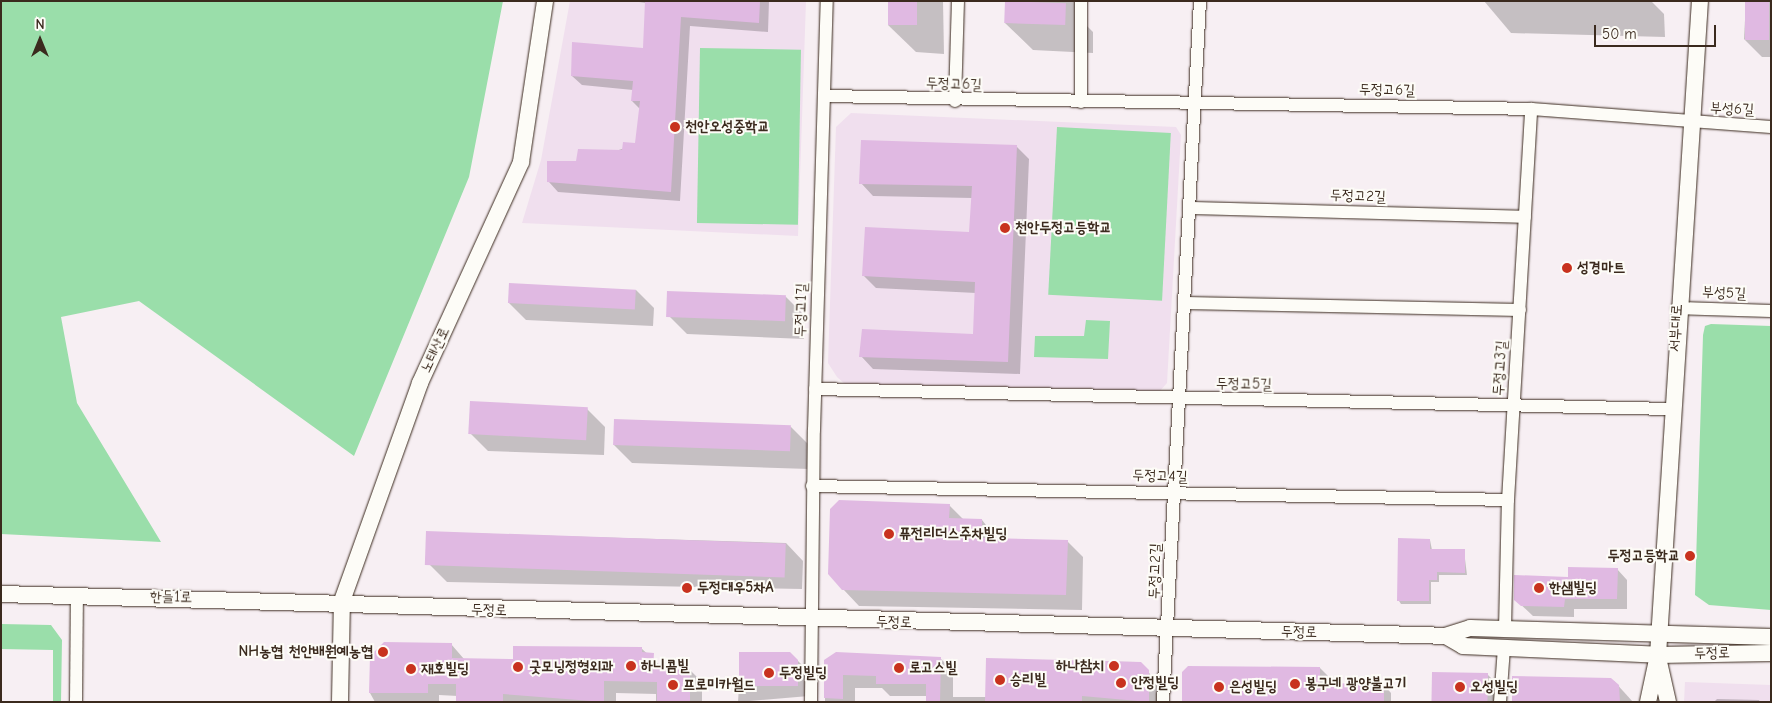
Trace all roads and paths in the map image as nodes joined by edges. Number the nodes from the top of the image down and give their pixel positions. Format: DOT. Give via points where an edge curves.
graph roads {
  1 [pos="545,1"];
  2 [pos="827,1"];
  3 [pos="958,1"];
  4 [pos="1082,1"];
  5 [pos="1200,1"];
  6 [pos="1700,1"];
  7 [pos="826,96"];
  8 [pos="954,101"];
  9 [pos="1081,102"];
  10 [pos="1193,103"];
  11 [pos="1530,109"];
  12 [pos="1692,123"];
  13 [pos="1771,127"];
  14 [pos="1189,208"];
  15 [pos="1525,217"];
  16 [pos="1186,303"];
  17 [pos="1677,308"];
  18 [pos="1520,310"];
  19 [pos="1771,311"];
  20 [pos="815,388"];
  21 [pos="1180,399"];
  22 [pos="1514,404"];
  23 [pos="1672,409"];
  24 [pos="812,486"];
  25 [pos="1174,493"];
  26 [pos="1508,500"];
  27 [pos="1,594"];
  28 [pos="77,595"];
  29 [pos="342,601"];
  30 [pos="812,620"];
  31 [pos="1506,629"];
  32 [pos="1169,630"];
  33 [pos="1659,634"];
  34 [pos="1446,636"];
  35 [pos="1771,637"];
  36 [pos="1504,648"];
  37 [pos="1771,653"];
  38 [pos="1658,654"];
  39 [pos="76,702"];
  40 [pos="340,702"];
  41 [pos="811,702"];
  42 [pos="1163,702"];
  43 [pos="1500,702"];
  44 [pos="1648,702"];
  45 [pos="1668,702"];
  1 -- 29 [label="street, 노태산로" via="521,162 420,383"];
  2 -- 7 [label="street, 두정고1길"];
  3 -- 8 [label="street"];
  4 -- 9 [label="street"];
  5 -- 10 [label="street, 두정고2길"];
  6 -- 12 [label="street, 서부대로"];
  7 -- 8 [label="street, 두정고6길"];
  7 -- 20 [label="street, 두정고1길"];
  8 -- 9 [label="street, 두정고6길"];
  9 -- 10 [label="street, 두정고6길"];
  10 -- 11 [label="street, 두정고6길"];
  10 -- 14 [label="street, 두정고2길"];
  11 -- 12 [label="street, 두정고6길"];
  11 -- 15 [label="street, 두정고3길"];
  12 -- 13 [label="street, 부성6길"];
  12 -- 17 [label="street, 서부대로"];
  14 -- 15 [label="street, 두정고2길"];
  14 -- 16 [label="street, 두정고2길"];
  15 -- 18 [label="street, 두정고3길"];
  16 -- 18 [label="street"];
  16 -- 21 [label="street, 두정고2길"];
  17 -- 19 [label="street, 부성5길"];
  17 -- 23 [label="street, 서부대로"];
  18 -- 22 [label="street, 두정고3길"];
  20 -- 21 [label="street, 두정고5길"];
  20 -- 24 [label="street, 두정고1길"];
  21 -- 22 [label="street, 두정고5길"];
  21 -- 25 [label="street, 두정고2길"];
  22 -- 23 [label="street, 두정고5길"];
  22 -- 26 [label="street, 두정고3길"];
  23 -- 33 [label="street, 서부대로"];
  24 -- 25 [label="street, 두정고4길"];
  24 -- 30 [label="street, 두정고1길"];
  25 -- 26 [label="street, 두정고4길"];
  25 -- 32 [label="street, 두정고2길"];
  26 -- 31 [label="street, 두정고3길"];
  27 -- 28 [label="street, 한들1로"];
  28 -- 29 [label="street, 한들1로"];
  28 -- 39 [label="street"];
  29 -- 30 [label="street, 두정로" via="388,607"];
  29 -- 40 [label="street, 노태산로"];
  30 -- 32 [label="street, 두정로"];
  30 -- 41 [label="street, 두정고1길"];
  31 -- 33 [label="street, 두정로"];
  31 -- 34 [label="street, 두정로" via="1470,628"];
  32 -- 34 [label="street, 두정로"];
  32 -- 42 [label="street, 두정고2길"];
  33 -- 35 [label="street, 두정로"];
  33 -- 38 [label="street, 서부대로"];
  34 -- 36 [label="street, 두정로" via="1463,646"];
  36 -- 38 [label="street, 두정로"];
  36 -- 43 [label="street"];
  37 -- 38 [label="street, 두정로"];
  38 -- 44 [label="street, 서부대로"];
  38 -- 45 [label="street, 서부대로"];
}
